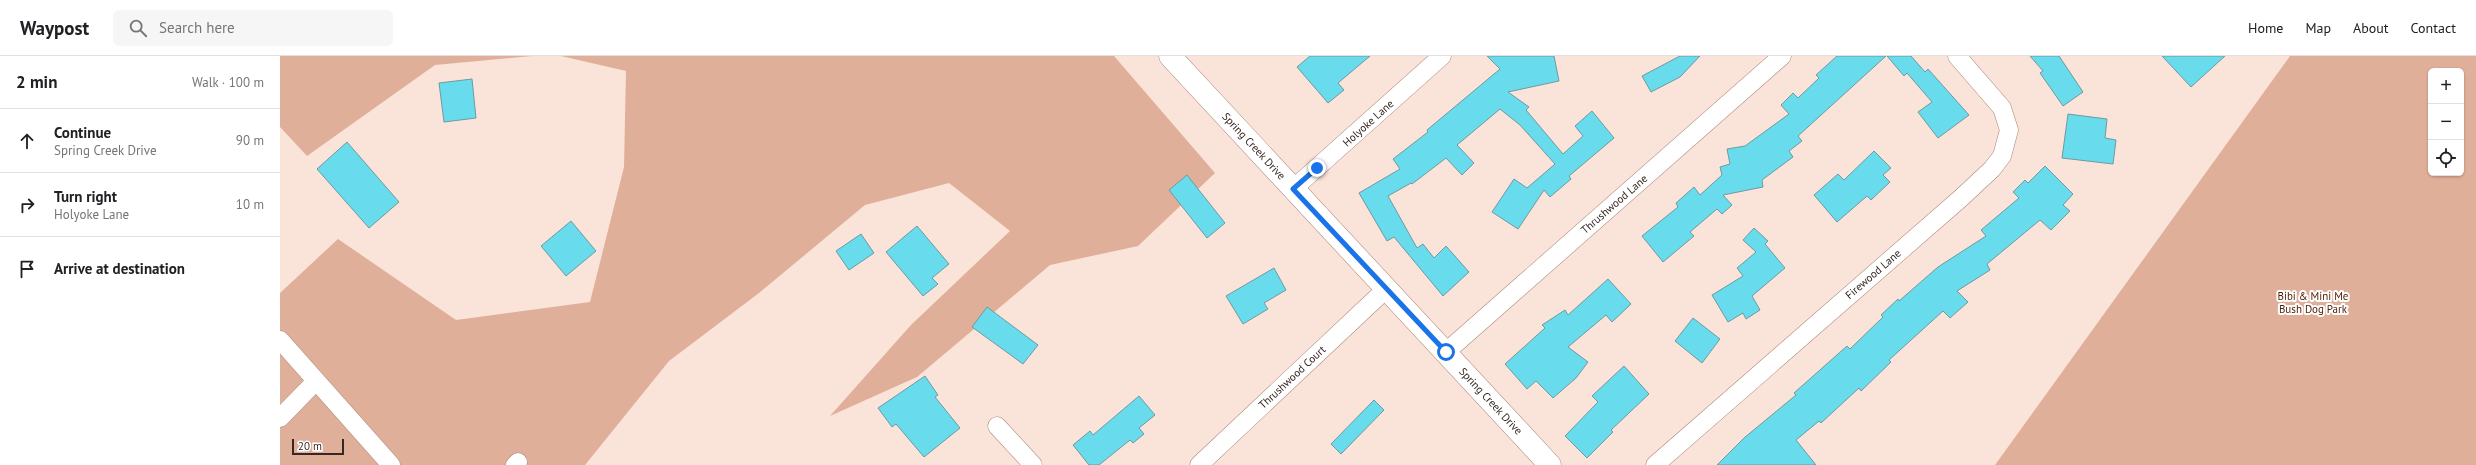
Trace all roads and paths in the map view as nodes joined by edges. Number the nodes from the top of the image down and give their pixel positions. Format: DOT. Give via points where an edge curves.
graph roads {
  1 [pos="1170,56"];
  2 [pos="1442,56"];
  3 [pos="1782,56"];
  4 [pos="1958,57"];
  5 [pos="1293,189"];
  6 [pos="1386,289"];
  7 [pos="280,340"];
  8 [pos="1446,352"];
  9 [pos="316,381"];
  10 [pos="280,418"];
  11 [pos="997,426"];
  12 [pos="391,465"];
  13 [pos="1033,465"];
  14 [pos="1199,465"];
  15 [pos="1550,465"];
  16 [pos="1655,465"];
  1 -- 5 [label="street, Spring Creek Drive"];
  2 -- 5 [label="street, Holyoke Lane"];
  3 -- 8 [label="street, Thrushwood Lane"];
  4 -- 16 [label="street, Firewood Lane" via="2002,108 2009,130 2002,156 1961,198"];
  5 -- 6 [label="street, Spring Creek Drive"];
  6 -- 8 [label="street, Spring Creek Drive"];
  6 -- 14 [label="street, Thrushwood Court"];
  7 -- 9 [label="street"];
  8 -- 15 [label="street, Spring Creek Drive"];
  9 -- 10 [label="street"];
  9 -- 12 [label="street"];
  11 -- 13 [label="street"];
}
